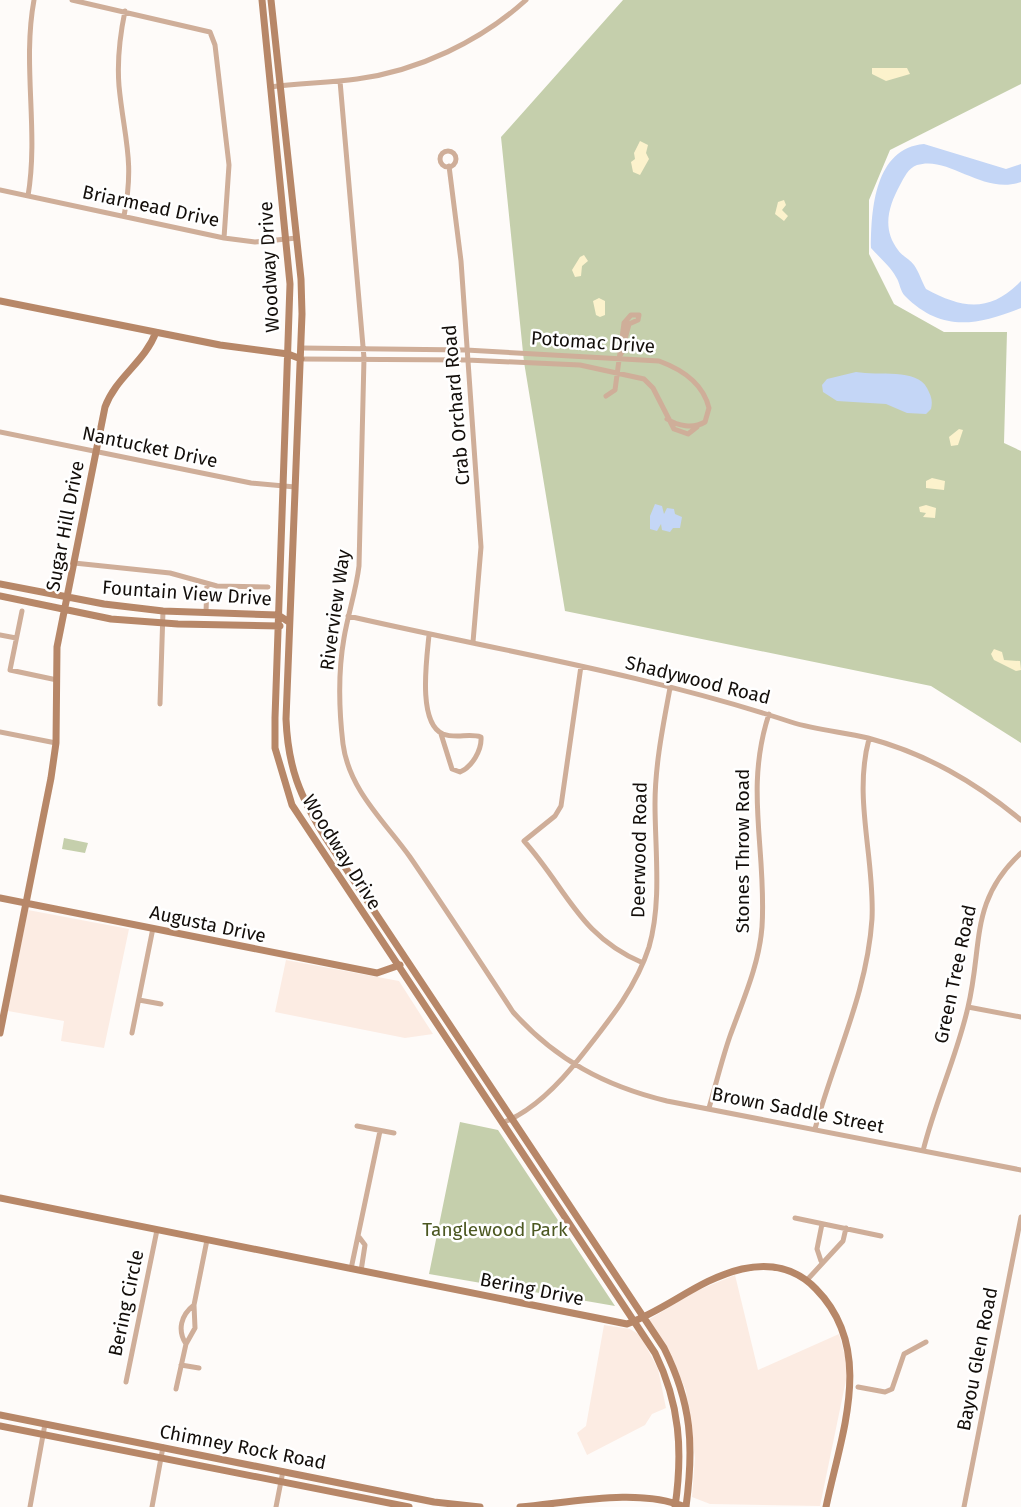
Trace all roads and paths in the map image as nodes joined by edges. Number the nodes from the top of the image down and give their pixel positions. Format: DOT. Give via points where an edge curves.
graph roads {
  1 [pos="34,0"];
  2 [pos="72,0"];
  3 [pos="262,0"];
  4 [pos="271,0"];
  5 [pos="526,0"];
  6 [pos="125,10"];
  7 [pos="340,81"];
  8 [pos="280,85"];
  9 [pos="270,87"];
  10 [pos="449,166"];
  11 [pos="0,190"];
  12 [pos="28,196"];
  13 [pos="124,216"];
  14 [pos="224,238"];
  15 [pos="297,238"];
  16 [pos="284,239"];
  17 [pos="0,301"];
  18 [pos="156,332"];
  19 [pos="301,348"];
  20 [pos="363,349"];
  21 [pos="466,350"];
  22 [pos="288,354"];
  23 [pos="621,356"];
  24 [pos="364,358"];
  25 [pos="301,359"];
  26 [pos="467,360"];
  27 [pos="618,373"];
  28 [pos="606,396"];
  29 [pos="0,432"];
  30 [pos="96,452"];
  31 [pos="284,487"];
  32 [pos="295,487"];
  33 [pos="74,563"];
  34 [pos="0,584"];
  35 [pos="208,584"];
  36 [pos="268,587"];
  37 [pos="0,596"];
  38 [pos="67,597"];
  39 [pos="65,610"];
  40 [pos="22,611"];
  41 [pos="163,611"];
  42 [pos="206,612"];
  43 [pos="278,615"];
  44 [pos="348,617"];
  45 [pos="289,622"];
  46 [pos="162,624"];
  47 [pos="278,627"];
  48 [pos="0,635"];
  49 [pos="429,635"];
  50 [pos="16,638"];
  51 [pos="473,642"];
  52 [pos="581,666"];
  53 [pos="57,680"];
  54 [pos="670,688"];
  55 [pos="160,704"];
  56 [pos="769,714"];
  57 [pos="275,719"];
  58 [pos="286,719"];
  59 [pos="0,732"];
  60 [pos="442,733"];
  61 [pos="869,738"];
  62 [pos="56,743"];
  63 [pos="1021,820"];
  64 [pos="1021,853"];
  65 [pos="353,879"];
  66 [pos="343,885"];
  67 [pos="0,898"];
  68 [pos="26,904"];
  69 [pos="153,928"];
  70 [pos="407,961"];
  71 [pos="643,963"];
  72 [pos="397,967"];
  73 [pos="139,1000"];
  74 [pos="161,1004"];
  75 [pos="968,1007"];
  76 [pos="1021,1017"];
  77 [pos="132,1032"];
  78 [pos="0,1033"];
  79 [pos="457,1035"];
  80 [pos="448,1041"];
  81 [pos="573,1066"];
  82 [pos="709,1108"];
  83 [pos="514,1119"];
  84 [pos="502,1123"];
  85 [pos="357,1126"];
  86 [pos="815,1129"];
  87 [pos="380,1130"];
  88 [pos="394,1133"];
  89 [pos="923,1151"];
  90 [pos="1021,1170"];
  91 [pos="553,1176"];
  92 [pos="542,1183"];
  93 [pos="0,1198"];
  94 [pos="568,1200"];
  95 [pos="558,1207"];
  96 [pos="1021,1217"];
  97 [pos="795,1218"];
  98 [pos="822,1224"];
  99 [pos="846,1228"];
  100 [pos="157,1230"];
  101 [pos="881,1236"];
  102 [pos="359,1237"];
  103 [pos="207,1240"];
  104 [pos="821,1261"];
  105 [pos="351,1269"];
  106 [pos="361,1270"];
  107 [pos="807,1279"];
  108 [pos="194,1305"];
  109 [pos="645,1317"];
  110 [pos="635,1321"];
  111 [pos="926,1342"];
  112 [pos="186,1344"];
  113 [pos="181,1365"];
  114 [pos="199,1368"];
  115 [pos="126,1382"];
  116 [pos="854,1386"];
  117 [pos="176,1389"];
  118 [pos="685,1397"];
  119 [pos="675,1405"];
  120 [pos="0,1415"];
  121 [pos="45,1424"];
  122 [pos="0,1426"];
  123 [pos="43,1435"];
  124 [pos="163,1447"];
  125 [pos="161,1458"];
  126 [pos="283,1471"];
  127 [pos="281,1481"];
  128 [pos="412,1497"];
  129 [pos="434,1504"];
  130 [pos="676,1505"];
  131 [pos="30,1507"];
  132 [pos="152,1507"];
  133 [pos="276,1507"];
  134 [pos="409,1507"];
  135 [pos="480,1507"];
  136 [pos="520,1507"];
  137 [pos="686,1507"];
  138 [pos="826,1507"];
  139 [pos="964,1507"];
  1 -- 12 [label="street" via="28,54 33,142"];
  2 -- 6 [label="street"];
  3 -- 9 [label="main road, Woodway Drive"];
  4 -- 8 [label="main road, Woodway Drive"];
  5 -- 7 [label="street" via="503,21 453,49 395,71"];
  6 -- 13 [label="street" via="119,86 131,166"];
  6 -- 14 [label="street" via="210,32 229,165"];
  7 -- 8 [label="street"];
  7 -- 20 [label="street, Riverview Way"];
  8 -- 9 [label="street"];
  8 -- 15 [label="main road, Woodway Drive"];
  9 -- 16 [label="main road, Woodway Drive"];
  10 -- 21 [label="street, Crab Orchard Road"];
  11 -- 12 [label="street, Briarmead Drive"];
  12 -- 13 [label="street, Briarmead Drive"];
  13 -- 14 [label="street, Briarmead Drive"];
  14 -- 16 [label="street, Briarmead Drive"];
  15 -- 16 [label="street, Briarmead Drive"];
  15 -- 19 [label="main road, Woodway Drive"];
  16 -- 22 [label="main road, Woodway Drive" via="290,284"];
  17 -- 18 [label="main road, Potomac Drive"];
  18 -- 22 [label="main road, Potomac Drive"];
  18 -- 30 [label="main road, Sugar Hill Drive" via="147,353 110,395"];
  19 -- 20 [label="street, Potomac Drive"];
  19 -- 22 [label="main road, Potomac Drive"];
  19 -- 25 [label="main road, Woodway Drive"];
  20 -- 21 [label="street, Potomac Drive"];
  20 -- 24 [label="street, Riverview Way"];
  21 -- 23 [label="street, Potomac Drive"];
  21 -- 26 [label="street, Crab Orchard Road"];
  22 -- 25 [label="main road, Potomac Drive"];
  22 -- 31 [label="main road, Woodway Drive"];
  23 -- 23 [label="street" via="629,324 639,315 631,315 624,323"];
  23 -- 27 [label="street"];
  23 -- 27 [label="street, Potomac Drive" via="659,361 686,375 708,403 707,418 690,427 667,419 644,379"];
  24 -- 25 [label="street, Potomac Drive"];
  24 -- 26 [label="street, Potomac Drive"];
  24 -- 44 [label="street, Riverview Way" via="359,566"];
  25 -- 32 [label="main road, Woodway Drive"];
  26 -- 27 [label="street, Potomac Drive" via="580,365"];
  26 -- 51 [label="street, Crab Orchard Road" via="481,547"];
  27 -- 28 [label="street" via="615,390"];
  29 -- 30 [label="street, Nantucket Drive"];
  30 -- 31 [label="street, Nantucket Drive"];
  30 -- 33 [label="main road, Sugar Hill Drive"];
  31 -- 32 [label="street, Nantucket Drive"];
  31 -- 43 [label="main road, Woodway Drive"];
  32 -- 45 [label="main road, Woodway Drive"];
  33 -- 35 [label="street" via="170,573"];
  33 -- 38 [label="main road, Sugar Hill Drive"];
  34 -- 38 [label="main road, Fountain View Drive"];
  35 -- 36 [label="street"];
  35 -- 42 [label="street"];
  37 -- 39 [label="main road, Fountain View Drive"];
  38 -- 39 [label="main road, Sugar Hill Drive"];
  38 -- 41 [label="main road, Fountain View Drive"];
  39 -- 46 [label="main road, Fountain View Drive"];
  39 -- 53 [label="main road, Sugar Hill Drive" via="57,647"];
  40 -- 50 [label="street"];
  41 -- 42 [label="main road, Fountain View Drive"];
  41 -- 46 [label="street"];
  42 -- 43 [label="main road, Fountain View Drive"];
  43 -- 45 [label="main road, Fountain View Drive"];
  43 -- 47 [label="main road, Woodway Drive"];
  44 -- 49 [label="street, Shadywood Road"];
  44 -- 81 [label="street, Riverview Way" via="341,719 344,748 358,787 513,1012"];
  45 -- 47 [label="main road, Fountain View Drive"];
  45 -- 58 [label="main road, Woodway Drive"];
  46 -- 47 [label="main road, Fountain View Drive"];
  46 -- 55 [label="street"];
  47 -- 57 [label="main road, Woodway Drive"];
  48 -- 50 [label="street"];
  49 -- 51 [label="street, Shadywood Road"];
  49 -- 60 [label="street" via="427,704 435,728"];
  50 -- 53 [label="street" via="10,670"];
  51 -- 52 [label="street, Shadywood Road"];
  52 -- 54 [label="street, Shadywood Road"];
  52 -- 71 [label="street" via="561,806 524,841 587,928 612,948"];
  53 -- 62 [label="main road, Sugar Hill Drive"];
  54 -- 56 [label="street, Shadywood Road"];
  54 -- 71 [label="street, Deerwood Road" via="656,785 655,914"];
  56 -- 61 [label="street, Shadywood Road"];
  56 -- 82 [label="street, Stones Throw Road" via="757,760 756,788 762,930 749,989 729,1037"];
  57 -- 58 [label="main road"];
  57 -- 66 [label="main road, Woodway Drive" via="275,748 292,805"];
  58 -- 65 [label="main road, Woodway Drive" via="291,769 302,800"];
  59 -- 62 [label="street"];
  60 -- 60 [label="street" via="452,768 467,769 481,737"];
  61 -- 63 [label="street, Shadywood Road" via="944,766"];
  61 -- 86 [label="street" via="862,784 872,884 867,964 855,1015"];
  62 -- 68 [label="main road, Sugar Hill Drive"];
  64 -- 75 [label="street, Green Tree Road" via="994,883 985,902"];
  65 -- 66 [label="main road"];
  65 -- 70 [label="main road, Woodway Drive"];
  66 -- 72 [label="main road, Woodway Drive"];
  67 -- 68 [label="main road, Augusta Drive"];
  68 -- 69 [label="main road, Augusta Drive"];
  68 -- 78 [label="main road, Sugar Hill Drive"];
  69 -- 72 [label="main road, Augusta Drive" via="377,973"];
  69 -- 73 [label="street"];
  70 -- 72 [label="main road, Augusta Drive"];
  70 -- 79 [label="main road, Woodway Drive"];
  71 -- 81 [label="street, Deerwood Road" via="610,1019"];
  72 -- 80 [label="main road, Woodway Drive"];
  73 -- 74 [label="street"];
  73 -- 77 [label="street"];
  75 -- 76 [label="street"];
  75 -- 89 [label="street, Green Tree Road"];
  79 -- 80 [label="main road"];
  79 -- 83 [label="main road, Woodway Drive"];
  80 -- 84 [label="main road, Woodway Drive"];
  81 -- 82 [label="street, Brown Saddle Street" via="620,1088"];
  81 -- 83 [label="street, Deerwood Road"];
  82 -- 86 [label="street, Brown Saddle Street"];
  83 -- 84 [label="street, Deerwood Road"];
  83 -- 91 [label="main road, Woodway Drive"];
  84 -- 92 [label="main road, Woodway Drive"];
  85 -- 87 [label="street"];
  86 -- 89 [label="street, Brown Saddle Street"];
  87 -- 88 [label="street"];
  87 -- 102 [label="street"];
  89 -- 90 [label="street, Brown Saddle Street"];
  91 -- 92 [label="main road"];
  91 -- 94 [label="main road, Woodway Drive"];
  92 -- 95 [label="main road, Woodway Drive"];
  93 -- 100 [label="main road, Bering Drive"];
  94 -- 95 [label="main road"];
  94 -- 109 [label="main road, Woodway Drive"];
  95 -- 110 [label="main road, Woodway Drive"];
  96 -- 139 [label="street, Bayou Glen Road"];
  97 -- 98 [label="street"];
  98 -- 99 [label="street"];
  98 -- 104 [label="street" via="817,1249"];
  99 -- 101 [label="street"];
  99 -- 104 [label="street" via="843,1241"];
  100 -- 103 [label="main road, Bering Drive"];
  100 -- 115 [label="street, Bering Circle"];
  102 -- 105 [label="street"];
  102 -- 106 [label="street" via="365,1245"];
  103 -- 105 [label="main road, Bering Drive"];
  103 -- 108 [label="street"];
  104 -- 107 [label="street"];
  105 -- 106 [label="main road, Bering Drive"];
  106 -- 110 [label="main road, Bering Drive" via="627,1324"];
  107 -- 109 [label="main road, Bering Drive" via="774,1267 743,1269 703,1282"];
  107 -- 116 [label="main road" via="825,1298 847,1338"];
  108 -- 112 [label="street" via="195,1328"];
  108 -- 112 [label="street" via="185,1313 181,1327"];
  109 -- 110 [label="main road, Bering Drive"];
  109 -- 118 [label="main road, Woodway Drive"];
  110 -- 119 [label="main road, Woodway Drive" via="664,1370"];
  111 -- 116 [label="street" via="904,1354 892,1389 885,1392"];
  112 -- 113 [label="street"];
  113 -- 114 [label="street"];
  113 -- 117 [label="street"];
  116 -- 138 [label="main road"];
  118 -- 119 [label="main road"];
  118 -- 137 [label="main road, Woodway Drive" via="692,1462"];
  119 -- 130 [label="main road, Woodway Drive" via="682,1450"];
  120 -- 121 [label="main road, Chimney Rock Road"];
  121 -- 123 [label="street"];
  121 -- 124 [label="main road, Chimney Rock Road"];
  122 -- 123 [label="main road, Chimney Rock Road"];
  123 -- 125 [label="main road, Chimney Rock Road"];
  123 -- 131 [label="street"];
  124 -- 125 [label="street"];
  124 -- 126 [label="main road, Chimney Rock Road"];
  125 -- 127 [label="main road, Chimney Rock Road"];
  125 -- 132 [label="street"];
  126 -- 127 [label="street"];
  126 -- 128 [label="main road, Chimney Rock Road"];
  127 -- 133 [label="street"];
  127 -- 134 [label="main road, Chimney Rock Road"];
  128 -- 129 [label="main road, Chimney Rock Road"];
  128 -- 134 [label="street"];
  129 -- 135 [label="main road, Chimney Rock Road"];
  130 -- 136 [label="main road" via="608,1497"];
  130 -- 137 [label="main road"];
}
